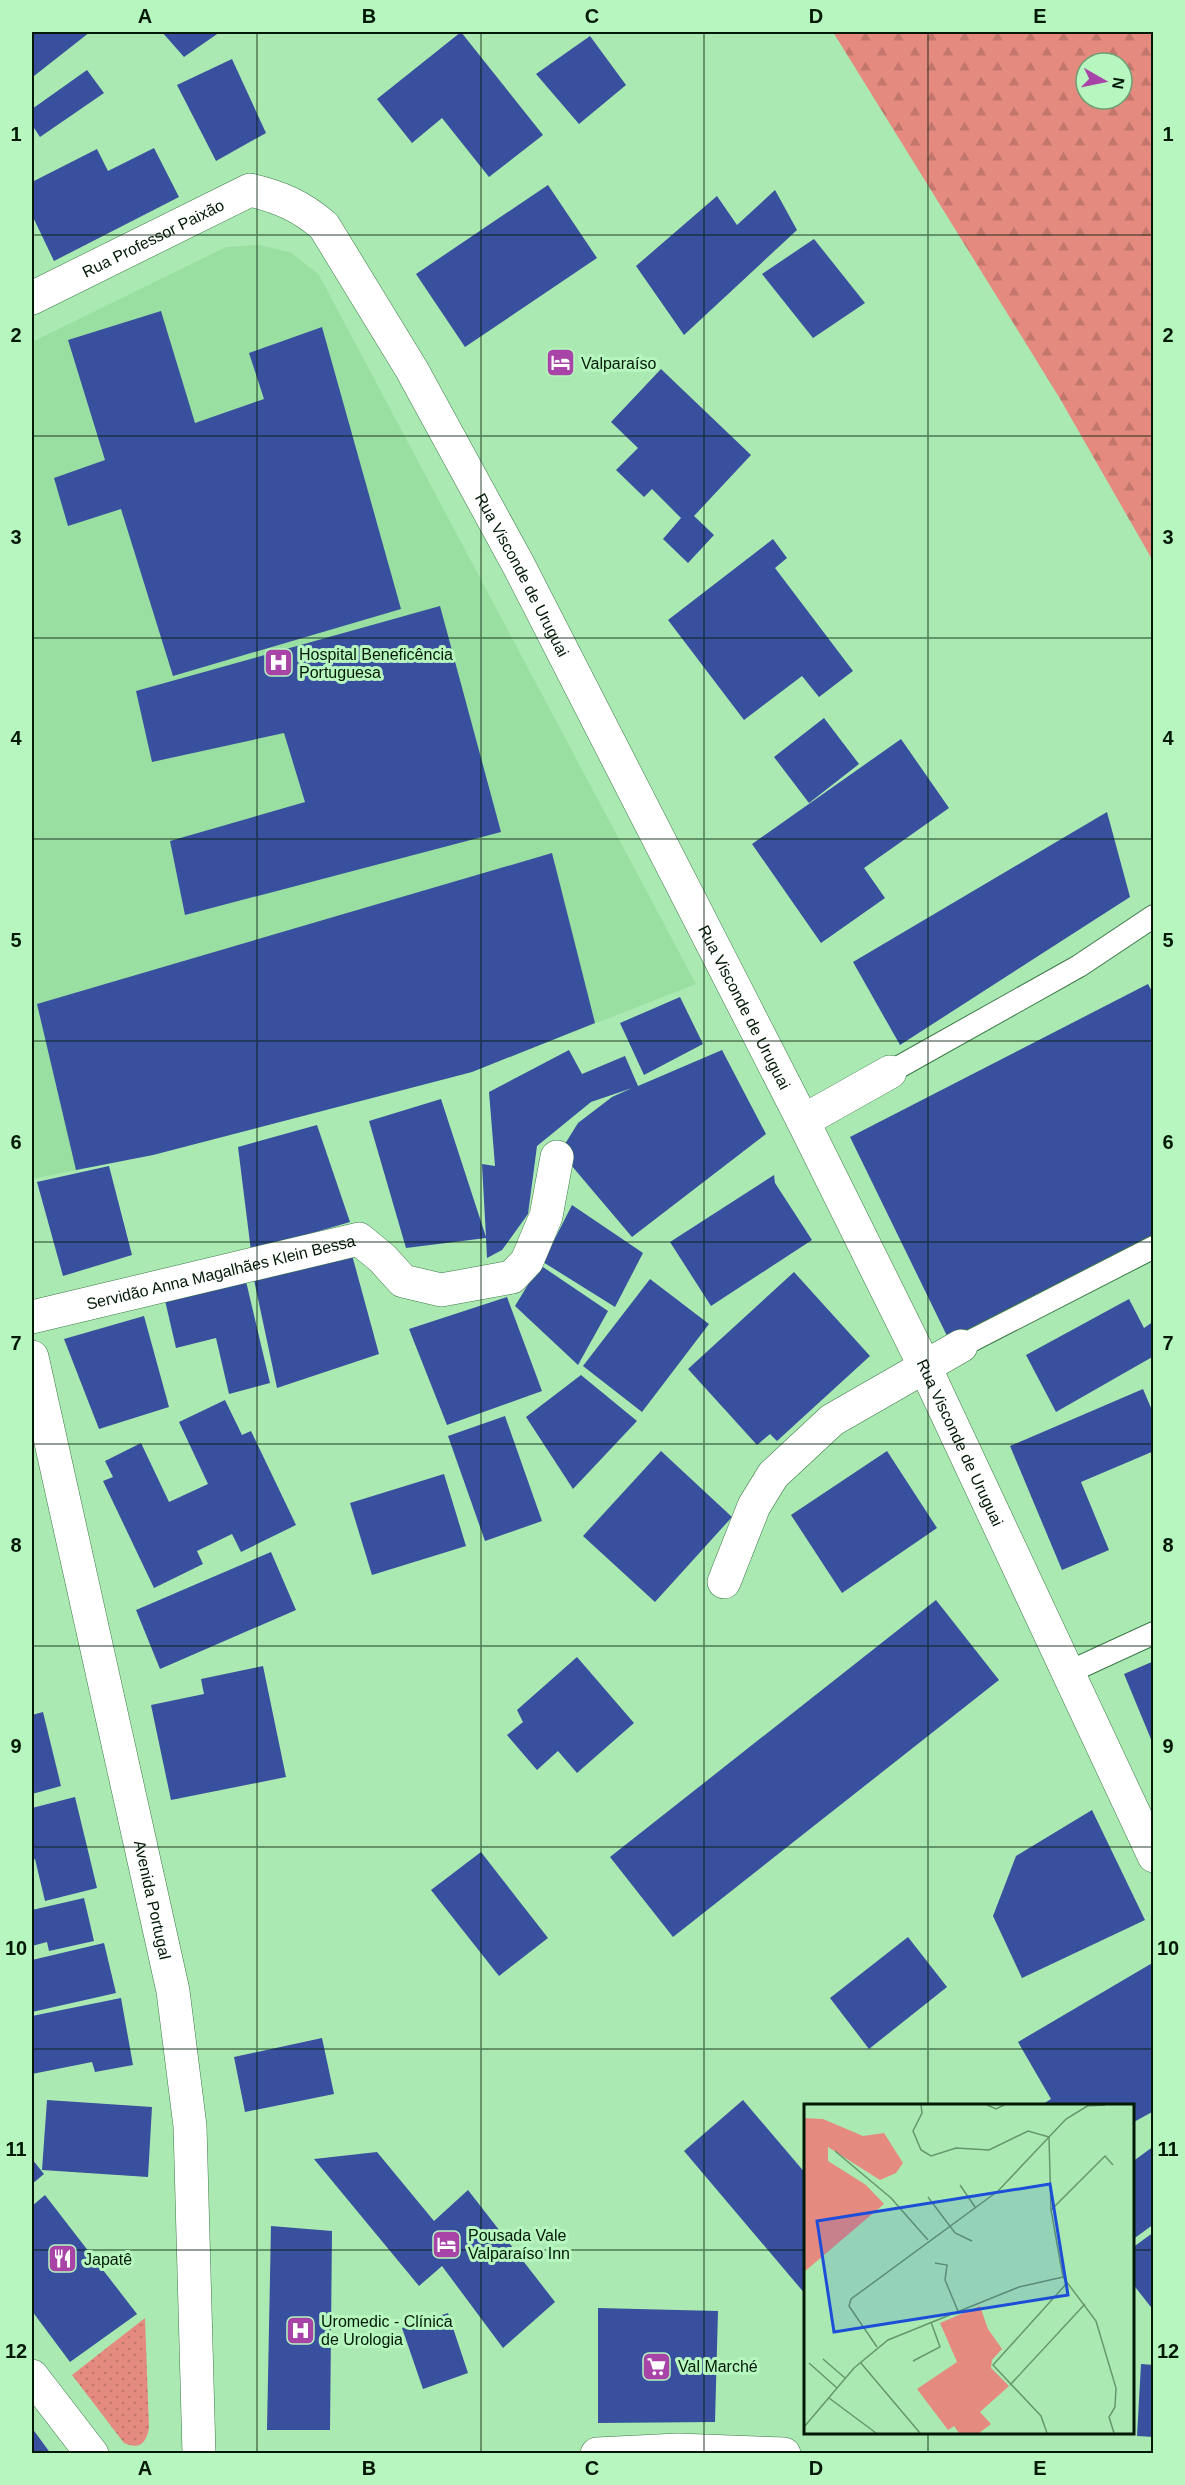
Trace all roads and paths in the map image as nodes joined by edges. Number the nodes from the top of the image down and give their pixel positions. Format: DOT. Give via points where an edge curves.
graph roads {
  1 [pos="276,196"];
  2 [pos="32,298"];
  3 [pos="1154,916"];
  4 [pos="890,1072"];
  5 [pos="803,1121"];
  6 [pos="557,1157"];
  7 [pos="1154,1247"];
  8 [pos="32,1317"];
  9 [pos="961,1346"];
  10 [pos="32,1357"];
  11 [pos="924,1365"];
  12 [pos="724,1582"];
  13 [pos="1154,1633"];
  14 [pos="1067,1672"];
  15 [pos="1154,1856"];
  16 [pos="32,2376"];
  17 [pos="92,2454"];
  18 [pos="198,2454"];
  19 [pos="597,2454"];
  20 [pos="784,2454"];
  1 -- 2 [label="street, Rua Professor Paixão" via="250,190"];
  1 -- 5 [label="street, Rua Visconde de Uruguai" via="303,208 324,226 412,370 529,586"];
  3 -- 4 [label="lane" via="1079,966"];
  4 -- 5 [label="street"];
  5 -- 11 [label="street, Rua Visconde de Uruguai"];
  6 -- 8 [label="street, Servidão Anna Magalhães Klein Bessa" via="546,1216 527,1261 512,1277 441,1290 403,1281 359,1239"];
  7 -- 9 [label="lane"];
  9 -- 11 [label="street"];
  10 -- 18 [label="street, Avenida Portugal" via="173,1991 190,2126"];
  11 -- 12 [label="street" via="832,1420 773,1475 754,1506"];
  11 -- 14 [label="street, Rua Visconde de Uruguai"];
  13 -- 14 [label="lane"];
  14 -- 15 [label="street, Rua Visconde de Uruguai"];
  16 -- 17 [label="street"];
  19 -- 20 [label="street" via="678,2450"];
}
